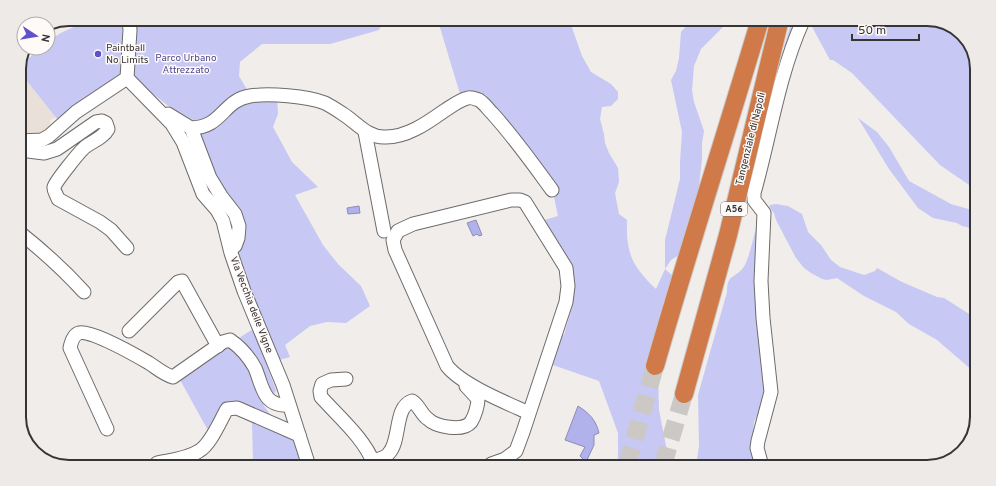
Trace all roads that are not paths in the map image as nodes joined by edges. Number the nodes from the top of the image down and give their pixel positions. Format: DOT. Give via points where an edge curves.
graph roads {
  1 [pos="130,26"];
  2 [pos="758,26"];
  3 [pos="778,26"];
  4 [pos="801,26"];
  5 [pos="127,78"];
  6 [pos="155,108"];
  7 [pos="191,128"];
  8 [pos="365,132"];
  9 [pos="26,141"];
  10 [pos="26,150"];
  11 [pos="552,190"];
  12 [pos="384,231"];
  13 [pos="26,237"];
  14 [pos="235,246"];
  15 [pos="127,248"];
  16 [pos="84,292"];
  17 [pos="129,331"];
  18 [pos="218,346"];
  19 [pos="655,366"];
  20 [pos="346,379"];
  21 [pos="464,380"];
  22 [pos="684,394"];
  23 [pos="289,405"];
  24 [pos="529,413"];
  25 [pos="107,428"];
  26 [pos="299,435"];
  27 [pos="170,460"];
  28 [pos="307,460"];
  29 [pos="372,460"];
  30 [pos="378,460"];
  31 [pos="511,460"];
  32 [pos="760,460"];
  1 -- 5 [label="street"];
  2 -- 19 [label="highway"];
  3 -- 22 [label="highway, Tangenziale di Napoli / A56" via="728,235"];
  4 -- 32 [label="street" via="785,69 754,193 754,200 764,213 763,318 771,392 758,441"];
  5 -- 6 [label="street, Via Vecchia delle Vigne"];
  5 -- 9 [label="street" via="76,112 49,136 42,140"];
  6 -- 7 [label="street"];
  6 -- 23 [label="street, Via Vecchia delle Vigne" via="172,124 183,142 203,194 223,221 244,291"];
  7 -- 8 [label="street" via="201,128 215,122 225,109 241,99 266,95 308,99 325,104 356,123"];
  7 -- 14 [label="street" via="210,178 235,214 239,226"];
  8 -- 11 [label="street" via="375,136 398,136 413,131 469,97 480,100"];
  8 -- 12 [label="street"];
  10 -- 15 [label="street" via="44,153 57,149 96,122 106,123 108,130 105,134 84,147 54,187 58,199 100,222"];
  13 -- 16 [label="street" via="50,256"];
  17 -- 18 [label="street" via="178,282 182,281"];
  18 -- 23 [label="street" via="230,340 240,348 254,367 266,396 275,404"];
  18 -- 25 [label="street" via="173,376 109,342 85,332 77,333 70,348"];
  20 -- 29 [label="street" via="331,380 322,384 321,397 355,433"];
  21 -- 24 [label="street"];
  21 -- 24 [label="street" via="452,373 447,366 395,250 393,240 398,231 413,224 520,200 524,202 566,268 568,286 566,302"];
  21 -- 30 [label="street" via="466,388 478,398 471,422 464,426 437,426 422,414 412,400 404,407 394,445 389,454"];
  23 -- 26 [label="street, Via Vecchia delle Vigne"];
  24 -- 31 [label="street"];
  26 -- 27 [label="street" via="237,408 227,409 210,440 200,451"];
  26 -- 28 [label="street, Via Vecchia delle Vigne"];
}
